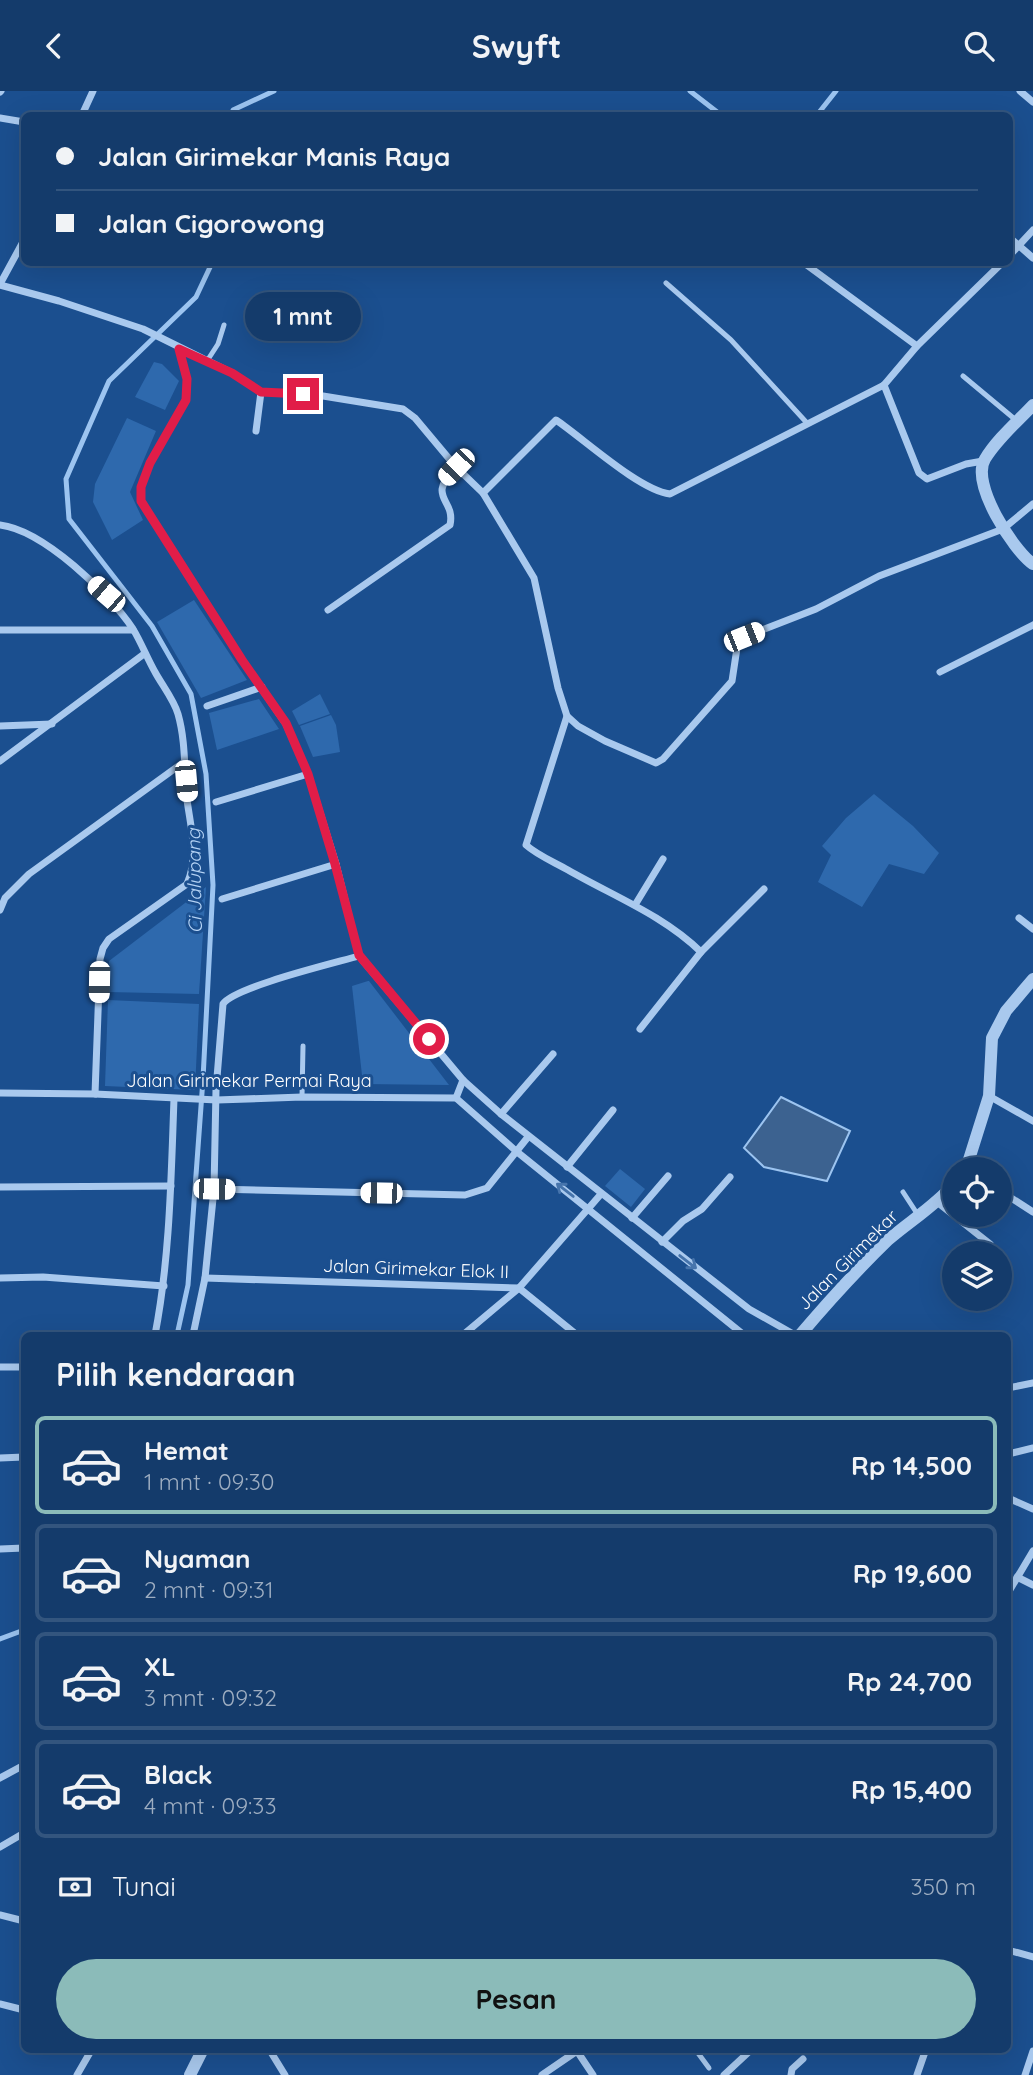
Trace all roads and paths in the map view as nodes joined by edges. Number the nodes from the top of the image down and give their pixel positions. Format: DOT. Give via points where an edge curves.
graph roads {
  1 [pos="93,91"];
  2 [pos="1020,91"];
  3 [pos="1033,102"];
  4 [pos="83,112"];
  5 [pos="0,118"];
  6 [pos="21,122"];
  7 [pos="1033,230"];
  8 [pos="1013,240"];
  9 [pos="1019,245"];
  10 [pos="21,246"];
  11 [pos="1013,252"];
  12 [pos="1033,258"];
  13 [pos="808,266"];
  14 [pos="999,266"];
  15 [pos="666,283"];
  16 [pos="0,284"];
  17 [pos="224,325"];
  18 [pos="917,346"];
  19 [pos="178,348"];
  20 [pos="207,361"];
  21 [pos="963,376"];
  22 [pos="884,385"];
  23 [pos="261,392"];
  24 [pos="1033,405"];
  25 [pos="1017,422"];
  26 [pos="807,423"];
  27 [pos="256,431"];
  28 [pos="983,461"];
  29 [pos="456,467"];
  30 [pos="483,493"];
  31 [pos="1033,504"];
  32 [pos="0,525"];
  33 [pos="1003,529"];
  34 [pos="1033,564"];
  35 [pos="328,610"];
  36 [pos="1033,625"];
  37 [pos="0,629"];
  38 [pos="133,630"];
  39 [pos="144,654"];
  40 [pos="940,672"];
  41 [pos="261,687"];
  42 [pos="207,706"];
  43 [pos="566,716"];
  44 [pos="52,724"];
  45 [pos="0,726"];
  46 [pos="0,761"];
  47 [pos="184,762"];
  48 [pos="308,774"];
  49 [pos="216,802"];
  50 [pos="663,859"];
  51 [pos="335,864"];
  52 [pos="764,890"];
  53 [pos="222,898"];
  54 [pos="635,905"];
  55 [pos="0,910"];
  56 [pos="1019,918"];
  57 [pos="1033,929"];
  58 [pos="702,951"];
  59 [pos="359,955"];
  60 [pos="1033,979"];
  61 [pos="640,1029"];
  62 [pos="303,1046"];
  63 [pos="553,1054"];
  64 [pos="463,1080"];
  65 [pos="0,1093"];
  66 [pos="95,1094"];
  67 [pos="989,1095"];
  68 [pos="302,1097"];
  69 [pos="456,1098"];
  70 [pos="174,1099"];
  71 [pos="214,1100"];
  72 [pos="613,1110"];
  73 [pos="501,1114"];
  74 [pos="1033,1121"];
  75 [pos="528,1137"];
  76 [pos="516,1151"];
  77 [pos="971,1157"];
  78 [pos="567,1167"];
  79 [pos="668,1176"];
  80 [pos="730,1177"];
  81 [pos="171,1186"];
  82 [pos="0,1187"];
  83 [pos="214,1189"];
  84 [pos="903,1192"];
  85 [pos="601,1194"];
  86 [pos="942,1197"];
  87 [pos="1012,1198"];
  88 [pos="937,1202"];
  89 [pos="589,1209"];
  90 [pos="1033,1212"];
  91 [pos="918,1215"];
  92 [pos="632,1218"];
  93 [pos="986,1241"];
  94 [pos="663,1242"];
  95 [pos="0,1278"];
  96 [pos="205,1279"];
  97 [pos="164,1286"];
  98 [pos="519,1288"];
  99 [pos="156,1332"];
  100 [pos="194,1332"];
  101 [pos="467,1332"];
  102 [pos="573,1332"];
  103 [pos="740,1332"];
  104 [pos="791,1332"];
  105 [pos="800,1332"];
  106 [pos="0,1367"];
  107 [pos="21,1367"];
  108 [pos="1033,1383"];
  109 [pos="1011,1387"];
  110 [pos="1033,1448"];
  111 [pos="1011,1453"];
  112 [pos="21,1457"];
  113 [pos="0,1458"];
  114 [pos="1011,1499"];
  115 [pos="1033,1509"];
  116 [pos="21,1548"];
  117 [pos="0,1549"];
  118 [pos="1033,1551"];
  119 [pos="1017,1577"];
  120 [pos="1033,1585"];
  121 [pos="1011,1588"];
  122 [pos="21,1767"];
  123 [pos="0,1778"];
  124 [pos="21,1835"];
  125 [pos="0,1847"];
  126 [pos="0,1915"];
  127 [pos="21,1920"];
  128 [pos="1011,1951"];
  129 [pos="1033,1957"];
  130 [pos="0,2004"];
  131 [pos="21,2009"];
  132 [pos="1033,2051"];
  133 [pos="90,2053"];
  134 [pos="201,2053"];
  135 [pos="271,2053"];
  136 [pos="574,2053"];
  137 [pos="580,2053"];
  138 [pos="698,2053"];
  139 [pos="748,2053"];
  140 [pos="925,2053"];
  141 [pos="803,2059"];
  142 [pos="709,2068"];
  143 [pos="77,2075"];
  144 [pos="190,2075"];
  145 [pos="285,2075"];
  146 [pos="542,2075"];
  147 [pos="593,2075"];
  148 [pos="724,2075"];
  149 [pos="791,2075"];
  150 [pos="917,2075"];
  151 [pos="1025,2075"];
  1 -- 4 [label="street"];
  2 -- 3 [label="street"];
  5 -- 6 [label="street"];
  7 -- 9 [label="street"];
  8 -- 9 [label="street"];
  9 -- 11 [label="street"];
  9 -- 12 [label="street"];
  10 -- 16 [label="street"];
  13 -- 18 [label="street"];
  14 -- 18 [label="street"];
  15 -- 26 [label="lane" via="731,340"];
  16 -- 19 [label="street" via="143,329"];
  17 -- 20 [label="lane"];
  18 -- 22 [label="street"];
  19 -- 20 [label="street"];
  19 -- 41 [label="street" via="187,379 186,400 150,463 141,501"];
  20 -- 23 [label="street"];
  21 -- 25 [label="lane"];
  22 -- 26 [label="street"];
  22 -- 28 [label="street" via="919,473 927,479"];
  23 -- 27 [label="street"];
  23 -- 29 [label="street" via="323,395 403,409"];
  24 -- 25 [label="street"];
  25 -- 28 [label="street"];
  26 -- 30 [label="street" via="668,494 612,463 556,420"];
  28 -- 33 [label="street" via="982,480"];
  29 -- 30 [label="street"];
  29 -- 35 [label="street" via="442,486 450,525"];
  30 -- 43 [label="street" via="534,578"];
  31 -- 33 [label="street"];
  32 -- 38 [label="street" via="37,540 70,562 106,594"];
  33 -- 34 [label="street"];
  33 -- 43 [label="street" via="879,576 816,609 744,637 737,648 732,681 659,762 624,750"];
  36 -- 40 [label="street"];
  37 -- 38 [label="street"];
  38 -- 39 [label="street"];
  39 -- 44 [label="street"];
  39 -- 47 [label="street" via="177,711"];
  41 -- 42 [label="street"];
  41 -- 48 [label="street" via="286,723"];
  43 -- 54 [label="street" via="526,845"];
  44 -- 45 [label="street"];
  44 -- 46 [label="street"];
  47 -- 55 [label="street" via="29,874 5,898"];
  47 -- 66 [label="street" via="194,838 192,871 187,884 109,939 103,948"];
  48 -- 49 [label="street"];
  48 -- 51 [label="street"];
  50 -- 54 [label="street"];
  51 -- 53 [label="street"];
  51 -- 59 [label="street"];
  52 -- 58 [label="street"];
  54 -- 58 [label="street"];
  56 -- 57 [label="street"];
  58 -- 61 [label="street"];
  59 -- 64 [label="street"];
  59 -- 71 [label="street" via="227,998"];
  60 -- 67 [label="street" via="1006,1011 992,1038"];
  62 -- 68 [label="lane"];
  63 -- 73 [label="street"];
  64 -- 69 [label="street"];
  64 -- 73 [label="street"];
  65 -- 66 [label="street, Jalan Girimekar Permai Raya"];
  66 -- 70 [label="street, Jalan Girimekar Permai Raya"];
  67 -- 74 [label="street"];
  67 -- 77 [label="street"];
  68 -- 69 [label="street, Jalan Girimekar Permai Raya"];
  68 -- 71 [label="street, Jalan Girimekar Permai Raya"];
  69 -- 76 [label="street"];
  70 -- 71 [label="street, Jalan Girimekar Permai Raya"];
  70 -- 81 [label="street"];
  71 -- 83 [label="street"];
  72 -- 78 [label="street"];
  73 -- 75 [label="street"];
  75 -- 76 [label="street"];
  75 -- 78 [label="street"];
  76 -- 83 [label="street" via="488,1188 465,1195"];
  89 -- 76 [label="street, one-way"];
  78 -- 85 [label="street"];
  79 -- 92 [label="street"];
  80 -- 94 [label="street"];
  81 -- 82 [label="street"];
  81 -- 97 [label="street"];
  83 -- 96 [label="street"];
  84 -- 91 [label="lane"];
  85 -- 89 [label="street"];
  85 -- 92 [label="street"];
  86 -- 88 [label="street, Jalan Girimekar"];
  87 -- 90 [label="street"];
  88 -- 91 [label="street, Jalan Girimekar"];
  88 -- 93 [label="street"];
  89 -- 98 [label="street, Jalan Girimekar Elok II"];
  89 -- 103 [label="street"];
  91 -- 105 [label="street, Jalan Girimekar"];
  92 -- 94 [label="street"];
  94 -- 104 [label="street, one-way" via="748,1309"];
  95 -- 97 [label="street"];
  96 -- 98 [label="street, Jalan Girimekar Elok II"];
  96 -- 100 [label="street"];
  97 -- 99 [label="street"];
  98 -- 101 [label="street"];
  98 -- 102 [label="street"];
  106 -- 107 [label="street"];
  108 -- 109 [label="street"];
  110 -- 111 [label="street"];
  112 -- 113 [label="street"];
  114 -- 115 [label="street"];
  116 -- 117 [label="street"];
  118 -- 119 [label="street"];
  119 -- 120 [label="street"];
  119 -- 121 [label="street"];
  122 -- 123 [label="street"];
  124 -- 125 [label="street"];
  126 -- 127 [label="street"];
  128 -- 129 [label="street"];
  130 -- 131 [label="street"];
  132 -- 151 [label="street"];
  133 -- 143 [label="street"];
  134 -- 144 [label="street"];
  135 -- 145 [label="street"];
  136 -- 146 [label="street"];
  137 -- 147 [label="street"];
  138 -- 142 [label="lane"];
  139 -- 148 [label="street"];
  140 -- 150 [label="street"];
  141 -- 149 [label="street"];
}
